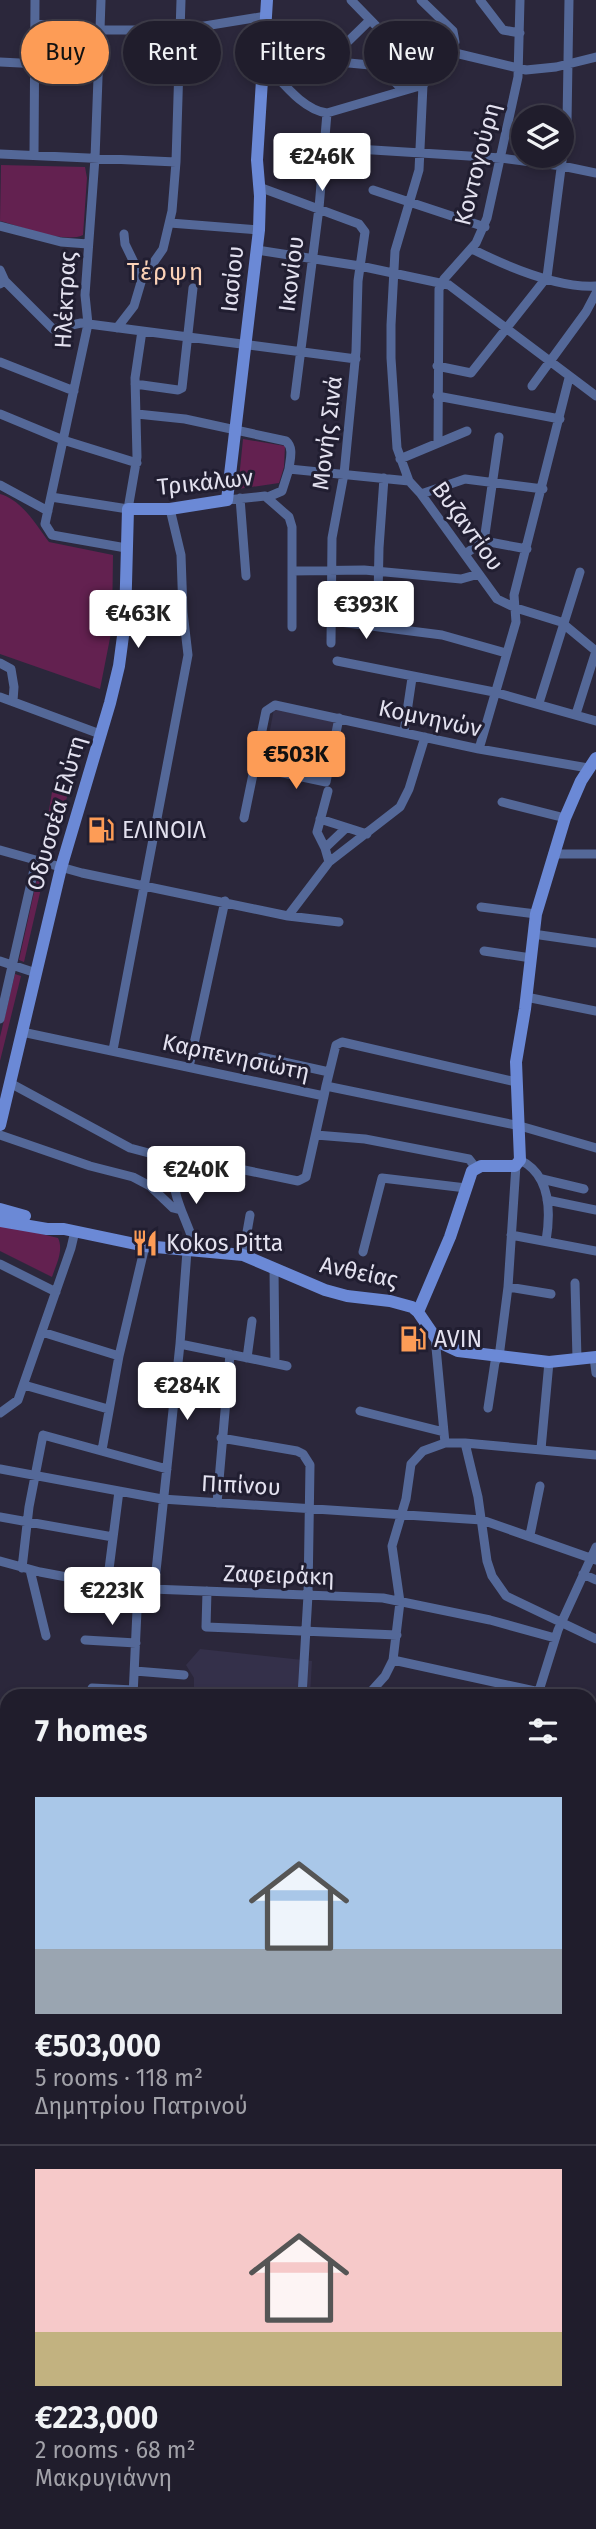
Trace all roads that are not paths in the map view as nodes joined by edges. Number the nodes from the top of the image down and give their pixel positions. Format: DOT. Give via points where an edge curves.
graph roads {
  1 [pos="35,0"];
  2 [pos="101,0"];
  3 [pos="181,0"];
  4 [pos="267,0"];
  5 [pos="351,0"];
  6 [pos="421,0"];
  7 [pos="480,0"];
  8 [pos="520,0"];
  9 [pos="569,0"];
  10 [pos="266,16"];
  11 [pos="370,20"];
  12 [pos="35,21"];
  13 [pos="100,21"];
  14 [pos="180,21"];
  15 [pos="266,21"];
  16 [pos="443,21"];
  17 [pos="221,23"];
  18 [pos="520,33"];
  19 [pos="350,40"];
  20 [pos="458,54"];
  21 [pos="596,57"];
  22 [pos="0,62"];
  23 [pos="21,63"];
  24 [pos="350,63"];
  25 [pos="569,64"];
  26 [pos="519,69"];
  27 [pos="34,84"];
  28 [pos="98,84"];
  29 [pos="178,84"];
  30 [pos="263,84"];
  31 [pos="287,84"];
  32 [pos="423,85"];
  33 [pos="403,90"];
  34 [pos="566,105"];
  35 [pos="327,113"];
  36 [pos="325,147"];
  37 [pos="421,153"];
  38 [pos="0,154"];
  39 [pos="34,155"];
  40 [pos="95,158"];
  41 [pos="501,158"];
  42 [pos="511,159"];
  43 [pos="176,162"];
  44 [pos="562,168"];
  45 [pos="572,168"];
  46 [pos="596,173"];
  47 [pos="259,187"];
  48 [pos="373,190"];
  49 [pos="410,202"];
  50 [pos="319,208"];
  51 [pos="170,223"];
  52 [pos="0,226"];
  53 [pos="485,227"];
  54 [pos="259,230"];
  55 [pos="124,234"];
  56 [pos="88,244"];
  57 [pos="472,249"];
  58 [pos="257,250"];
  59 [pos="313,259"];
  60 [pos="360,266"];
  61 [pos="0,270"];
  62 [pos="394,272"];
  63 [pos="547,277"];
  64 [pos="142,279"];
  65 [pos="3,282"];
  66 [pos="442,282"];
  67 [pos="596,286"];
  68 [pos="193,288"];
  69 [pos="596,293"];
  70 [pos="88,324"];
  71 [pos="117,328"];
  72 [pos="507,329"];
  73 [pos="142,331"];
  74 [pos="188,337"];
  75 [pos="246,345"];
  76 [pos="301,352"];
  77 [pos="356,359"];
  78 [pos="0,362"];
  79 [pos="550,362"];
  80 [pos="437,366"];
  81 [pos="569,378"];
  82 [pos="135,384"];
  83 [pos="532,386"];
  84 [pos="74,391"];
  85 [pos="295,396"];
  86 [pos="437,396"];
  87 [pos="596,396"];
  88 [pos="0,414"];
  89 [pos="137,414"];
  90 [pos="560,419"];
  91 [pos="236,430"];
  92 [pos="467,431"];
  93 [pos="499,437"];
  94 [pos="64,440"];
  95 [pos="438,442"];
  96 [pos="400,459"];
  97 [pos="137,463"];
  98 [pos="289,469"];
  99 [pos="344,474"];
  100 [pos="384,478"];
  101 [pos="409,481"];
  102 [pos="492,482"];
  103 [pos="0,485"];
  104 [pos="542,489"];
  105 [pos="421,494"];
  106 [pos="51,497"];
  107 [pos="268,497"];
  108 [pos="240,498"];
  109 [pos="227,500"];
  110 [pos="128,509"];
  111 [pos="170,509"];
  112 [pos="48,511"];
  113 [pos="484,541"];
  114 [pos="126,548"];
  115 [pos="527,549"];
  116 [pos="465,554"];
  117 [pos="331,570"];
  118 [pos="378,570"];
  119 [pos="292,571"];
  120 [pos="580,572"];
  121 [pos="479,575"];
  122 [pos="246,576"];
  123 [pos="378,598"];
  124 [pos="516,608"];
  125 [pos="332,621"];
  126 [pos="563,624"];
  127 [pos="292,627"];
  128 [pos="331,643"];
  129 [pos="596,651"];
  130 [pos="506,653"];
  131 [pos="337,661"];
  132 [pos="0,663"];
  133 [pos="412,678"];
  134 [pos="494,692"];
  135 [pos="0,697"];
  136 [pos="13,701"];
  137 [pos="539,703"];
  138 [pos="576,714"];
  139 [pos="339,718"];
  140 [pos="596,721"];
  141 [pos="404,732"];
  142 [pos="100,734"];
  143 [pos="425,737"];
  144 [pos="479,749"];
  145 [pos="592,763"];
  146 [pos="255,767"];
  147 [pos="328,791"];
  148 [pos="502,802"];
  149 [pos="244,818"];
  150 [pos="565,818"];
  151 [pos="320,819"];
  152 [pos="346,828"];
  153 [pos="367,834"];
  154 [pos="325,848"];
  155 [pos="0,850"];
  156 [pos="553,854"];
  157 [pos="596,854"];
  158 [pos="36,861"];
  159 [pos="329,862"];
  160 [pos="61,868"];
  161 [pos="145,885"];
  162 [pos="225,901"];
  163 [pos="481,907"];
  164 [pos="536,914"];
  165 [pos="288,916"];
  166 [pos="339,922"];
  167 [pos="533,934"];
  168 [pos="596,943"];
  169 [pos="484,951"];
  170 [pos="531,958"];
  171 [pos="0,961"];
  172 [pos="13,965"];
  173 [pos="36,973"];
  174 [pos="526,998"];
  175 [pos="596,1011"];
  176 [pos="0,1019"];
  177 [pos="22,1032"];
  178 [pos="113,1050"];
  179 [pos="261,1058"];
  180 [pos="189,1067"];
  181 [pos="329,1072"];
  182 [pos="516,1082"];
  183 [pos="10,1083"];
  184 [pos="325,1091"];
  185 [pos="2,1108"];
  186 [pos="0,1125"];
  187 [pos="520,1126"];
  188 [pos="0,1135"];
  189 [pos="316,1135"];
  190 [pos="596,1148"];
  191 [pos="175,1160"];
  192 [pos="518,1163"];
  193 [pos="476,1168"];
  194 [pos="542,1180"];
  195 [pos="466,1188"];
  196 [pos="584,1189"];
  197 [pos="547,1200"];
  198 [pos="0,1209"];
  199 [pos="181,1210"];
  200 [pos="596,1210"];
  201 [pos="250,1215"];
  202 [pos="0,1221"];
  203 [pos="58,1228"];
  204 [pos="75,1231"];
  205 [pos="511,1235"];
  206 [pos="546,1241"];
  207 [pos="145,1246"];
  208 [pos="192,1251"];
  209 [pos="596,1251"];
  210 [pos="363,1252"];
  211 [pos="243,1255"];
  212 [pos="0,1264"];
  213 [pos="274,1268"];
  214 [pos="575,1283"];
  215 [pos="508,1287"];
  216 [pos="56,1292"];
  217 [pos="551,1294"];
  218 [pos="418,1312"];
  219 [pos="252,1321"];
  220 [pos="42,1332"];
  221 [pos="435,1337"];
  222 [pos="180,1345"];
  223 [pos="230,1354"];
  224 [pos="119,1356"];
  225 [pos="499,1357"];
  226 [pos="595,1357"];
  227 [pos="247,1358"];
  228 [pos="577,1359"];
  229 [pos="549,1362"];
  230 [pos="275,1363"];
  231 [pos="287,1366"];
  232 [pos="596,1373"];
  233 [pos="24,1385"];
  234 [pos="488,1408"];
  235 [pos="108,1409"];
  236 [pos="359,1411"];
  237 [pos="0,1413"];
  238 [pos="444,1432"];
  239 [pos="221,1438"];
  240 [pos="445,1443"];
  241 [pos="465,1443"];
  242 [pos="541,1449"];
  243 [pos="102,1450"];
  244 [pos="596,1454"];
  245 [pos="0,1469"];
  246 [pos="167,1469"];
  247 [pos="34,1476"];
  248 [pos="540,1486"];
  249 [pos="119,1491"];
  250 [pos="162,1499"];
  251 [pos="217,1503"];
  252 [pos="310,1507"];
  253 [pos="402,1513"];
  254 [pos="0,1517"];
  255 [pos="482,1520"];
  256 [pos="27,1522"];
  257 [pos="530,1535"];
  258 [pos="113,1537"];
  259 [pos="596,1546"];
  260 [pos="593,1559"];
  261 [pos="0,1561"];
  262 [pos="26,1569"];
  263 [pos="583,1574"];
  264 [pos="596,1580"];
  265 [pos="107,1585"];
  266 [pos="138,1589"];
  267 [pos="153,1590"];
  268 [pos="207,1591"];
  269 [pos="308,1595"];
  270 [pos="400,1602"];
  271 [pos="562,1622"];
  272 [pos="306,1631"];
  273 [pos="397,1635"];
  274 [pos="46,1636"];
  275 [pos="555,1638"];
  276 [pos="596,1639"];
  277 [pos="85,1640"];
  278 [pos="136,1643"];
  279 [pos="393,1660"];
  280 [pos="135,1671"];
  281 [pos="184,1675"];
  282 [pos="92,1688"];
  283 [pos="100,1689"];
  284 [pos="134,1689"];
  285 [pos="302,1689"];
  286 [pos="373,1689"];
  287 [pos="520,1689"];
  288 [pos="539,1689"];
  1 -- 12 [label="street"];
  2 -- 13 [label="street"];
  3 -- 14 [label="street"];
  4 -- 10 [label="main road, Ιασίου"];
  5 -- 11 [label="street"];
  6 -- 16 [label="street"];
  7 -- 18 [label="street" via="505,31"];
  8 -- 18 [label="street, Κοντογούρη"];
  9 -- 25 [label="street"];
  10 -- 15 [label="main road, Ιασίου"];
  10 -- 17 [label="street"];
  11 -- 19 [label="street"];
  11 -- 32 [label="street" via="418,69"];
  18 -- 26 [label="street, Κοντογούρη"];
  20 -- 26 [label="street"];
  21 -- 25 [label="street"];
  22 -- 23 [label="street"];
  24 -- 33 [label="street" via="378,67"];
  25 -- 26 [label="street"];
  25 -- 34 [label="street"];
  26 -- 41 [label="street, Κοντογούρη"];
  27 -- 39 [label="street"];
  28 -- 40 [label="street, Ηλέκτρας"];
  29 -- 43 [label="street"];
  30 -- 47 [label="main road, Ιασίου"];
  31 -- 35 [label="street" via="307,106"];
  32 -- 33 [label="street"];
  32 -- 37 [label="street"];
  33 -- 35 [label="street"];
  35 -- 36 [label="street, Ικονίου"];
  36 -- 37 [label="street"];
  36 -- 50 [label="street, Ικονίου"];
  37 -- 41 [label="street"];
  37 -- 49 [label="street"];
  38 -- 39 [label="street"];
  39 -- 40 [label="street"];
  40 -- 43 [label="street"];
  40 -- 56 [label="street, Ηλέκτρας"];
  41 -- 42 [label="street"];
  41 -- 53 [label="street, Κοντογούρη"];
  43 -- 51 [label="street"];
  44 -- 63 [label="street"];
  45 -- 46 [label="street"];
  47 -- 50 [label="street"];
  47 -- 54 [label="main road, Ιασίου"];
  48 -- 49 [label="street"];
  49 -- 53 [label="street"];
  49 -- 62 [label="street" via="395,251"];
  50 -- 59 [label="street, Ικονίου"];
  50 -- 60 [label="street, Μονής Σινά" via="364,229"];
  51 -- 54 [label="street"];
  51 -- 64 [label="street" via="163,248"];
  52 -- 56 [label="street"];
  53 -- 57 [label="street, Κοντογούρη"];
  54 -- 58 [label="main road, Ιασίου"];
  55 -- 64 [label="street"];
  56 -- 70 [label="street, Ηλέκτρας"];
  57 -- 63 [label="street" via="507,266"];
  57 -- 66 [label="street, Κοντογούρη"];
  58 -- 59 [label="street"];
  58 -- 75 [label="main road, Ιασίου"];
  59 -- 60 [label="street"];
  59 -- 76 [label="street, Ικονίου"];
  60 -- 62 [label="street"];
  60 -- 77 [label="street, Μονής Σινά"];
  61 -- 65 [label="street"];
  62 -- 66 [label="street"];
  62 -- 96 [label="street" via="391,358"];
  63 -- 67 [label="street" via="576,286"];
  63 -- 72 [label="street"];
  64 -- 71 [label="street" via="134,306"];
  65 -- 70 [label="street" via="49,328"];
  66 -- 72 [label="street"];
  66 -- 80 [label="street"];
  68 -- 74 [label="street"];
  69 -- 79 [label="street"];
  70 -- 71 [label="street"];
  70 -- 84 [label="street, Ηλέκτρας"];
  71 -- 73 [label="street"];
  72 -- 79 [label="street"];
  72 -- 80 [label="street" via="471,373"];
  73 -- 74 [label="street"];
  73 -- 82 [label="street"];
  74 -- 75 [label="street"];
  74 -- 82 [label="street" via="181,390"];
  75 -- 76 [label="street"];
  75 -- 91 [label="main road, Ιασίου"];
  76 -- 77 [label="street"];
  76 -- 85 [label="street, Ικονίου"];
  77 -- 99 [label="street, Μονής Σινά"];
  78 -- 84 [label="street"];
  79 -- 81 [label="street"];
  79 -- 83 [label="street"];
  80 -- 86 [label="street"];
  81 -- 87 [label="street"];
  81 -- 90 [label="street"];
  82 -- 89 [label="street"];
  84 -- 94 [label="street, Ηλέκτρας"];
  86 -- 90 [label="street"];
  86 -- 95 [label="street"];
  88 -- 94 [label="street"];
  89 -- 91 [label="street"];
  89 -- 97 [label="street"];
  90 -- 104 [label="street"];
  91 -- 98 [label="street" via="288,442"];
  91 -- 109 [label="main road, Ιασίου"];
  92 -- 95 [label="street"];
  93 -- 102 [label="street"];
  94 -- 97 [label="street"];
  94 -- 106 [label="street, Ηλέκτρας"];
  95 -- 96 [label="street"];
  96 -- 101 [label="street"];
  97 -- 110 [label="street"];
  98 -- 99 [label="street, Βυζαντίου"];
  98 -- 107 [label="street" via="283,490"];
  99 -- 100 [label="street, Βυζαντίου"];
  99 -- 117 [label="street, Μονής Σινά" via="333,528"];
  100 -- 101 [label="street, Βυζαντίου"];
  100 -- 118 [label="street"];
  101 -- 105 [label="street, Βυζαντίου"];
  102 -- 104 [label="street"];
  102 -- 105 [label="street" via="465,479"];
  102 -- 113 [label="street"];
  103 -- 112 [label="street"];
  104 -- 115 [label="street"];
  105 -- 116 [label="street, Βυζαντίου"];
  106 -- 110 [label="street, Τρικάλων"];
  106 -- 112 [label="street, Ηλέκτρας"];
  107 -- 108 [label="street, Τρικάλων"];
  107 -- 119 [label="street, Τρικάλων" via="292,523"];
  108 -- 109 [label="street, Τρικάλων"];
  108 -- 122 [label="street"];
  109 -- 111 [label="main road, Τρικάλων"];
  110 -- 111 [label="main road, Τρικάλων"];
  110 -- 114 [label="main road, Οδυσσέα Ελύτη"];
  111 -- 161 [label="street" via="181,555 188,655"];
  112 -- 114 [label="street, Ηλέκτρας" via="45,524 52,535"];
  113 -- 115 [label="street"];
  113 -- 116 [label="street"];
  114 -- 142 [label="main road, Οδυσσέα Ελύτη" via="124,636"];
  115 -- 124 [label="street" via="514,595"];
  116 -- 121 [label="street, Βυζαντίου"];
  117 -- 118 [label="street"];
  117 -- 119 [label="street"];
  117 -- 125 [label="street, Μονής Σινά"];
  118 -- 121 [label="street" via="461,579"];
  118 -- 123 [label="street"];
  119 -- 127 [label="street, Τρικάλων"];
  120 -- 126 [label="street"];
  121 -- 124 [label="street, Βυζαντίου" via="497,598"];
  124 -- 126 [label="street, Βυζαντίου"];
  124 -- 130 [label="street"];
  125 -- 128 [label="street, Μονής Σινά"];
  125 -- 130 [label="street" via="442,635"];
  126 -- 129 [label="street, Βυζαντίου"];
  126 -- 137 [label="street"];
  129 -- 138 [label="street"];
  130 -- 134 [label="street"];
  131 -- 133 [label="street"];
  132 -- 136 [label="street" via="11,669"];
  133 -- 134 [label="street"];
  133 -- 141 [label="street"];
  134 -- 137 [label="street"];
  134 -- 144 [label="street"];
  135 -- 136 [label="street"];
  136 -- 142 [label="street"];
  137 -- 138 [label="street"];
  138 -- 140 [label="street"];
  139 -- 141 [label="street, Κομνηνών"];
  139 -- 146 [label="street, Κομνηνών" via="275,705 266,711"];
  139 -- 146 [label="street" via="326,782"];
  141 -- 143 [label="street, Κομνηνών"];
  142 -- 160 [label="main road, Οδυσσέα Ελύτη"];
  143 -- 144 [label="street, Κομνηνών"];
  143 -- 153 [label="street" via="404,801"];
  144 -- 145 [label="street, Κομνηνών"];
  145 -- 150 [label="main road"];
  146 -- 149 [label="street"];
  147 -- 151 [label="street"];
  148 -- 150 [label="street"];
  150 -- 156 [label="main road"];
  151 -- 152 [label="street"];
  151 -- 154 [label="street" via="317,832"];
  152 -- 153 [label="street"];
  152 -- 154 [label="street"];
  153 -- 159 [label="street"];
  154 -- 159 [label="street"];
  155 -- 158 [label="street"];
  156 -- 157 [label="street"];
  156 -- 164 [label="main road"];
  158 -- 160 [label="street"];
  158 -- 172 [label="street"];
  159 -- 165 [label="street"];
  160 -- 161 [label="street"];
  160 -- 173 [label="main road, Οδυσσέα Ελύτη"];
  161 -- 162 [label="street"];
  161 -- 178 [label="street"];
  162 -- 165 [label="street"];
  162 -- 180 [label="street"];
  163 -- 164 [label="street"];
  164 -- 167 [label="main road"];
  165 -- 166 [label="street"];
  167 -- 168 [label="street"];
  167 -- 170 [label="main road"];
  169 -- 170 [label="street"];
  170 -- 174 [label="main road"];
  171 -- 172 [label="street"];
  172 -- 173 [label="street"];
  172 -- 176 [label="street"];
  173 -- 177 [label="main road, Οδυσσέα Ελύτη"];
  174 -- 175 [label="street"];
  174 -- 182 [label="main road"];
  177 -- 178 [label="street, Καρπενησιώτη"];
  177 -- 183 [label="main road, Οδυσσέα Ελύτη"];
  178 -- 180 [label="street, Καρπενησιώτη"];
  179 -- 181 [label="street"];
  180 -- 184 [label="street, Καρπενησιώτη"];
  181 -- 182 [label="street" via="336,1045 342,1042"];
  181 -- 184 [label="street"];
  182 -- 187 [label="main road"];
  183 -- 185 [label="main road, Οδυσσέα Ελύτη"];
  183 -- 191 [label="street" via="130,1148"];
  184 -- 187 [label="street, Καρπενησιώτη"];
  184 -- 189 [label="street"];
  185 -- 186 [label="main road, Οδυσσέα Ελύτη"];
  187 -- 190 [label="street, Καρπενησιώτη"];
  187 -- 192 [label="main road"];
  188 -- 199 [label="street" via="138,1179"];
  189 -- 191 [label="street" via="303,1181"];
  189 -- 193 [label="street" via="365,1139 469,1159"];
  191 -- 199 [label="street" via="173,1186"];
  192 -- 193 [label="main road"];
  192 -- 194 [label="street" via="531,1167"];
  192 -- 205 [label="street"];
  193 -- 195 [label="main road"];
  194 -- 196 [label="street"];
  194 -- 197 [label="street"];
  195 -- 210 [label="street" via="382,1178"];
  195 -- 218 [label="main road"];
  197 -- 200 [label="street"];
  197 -- 206 [label="street"];
  198 -- 203 [label="main road, Ανθείας"];
  199 -- 208 [label="street"];
  201 -- 211 [label="street"];
  202 -- 203 [label="main road, Ανθείας"];
  203 -- 204 [label="main road, Ανθείας"];
  204 -- 207 [label="main road, Ανθείας"];
  204 -- 216 [label="street"];
  205 -- 206 [label="street"];
  205 -- 215 [label="street"];
  206 -- 209 [label="street"];
  207 -- 208 [label="main road, Ανθείας"];
  207 -- 224 [label="street"];
  208 -- 211 [label="main road, Ανθείας"];
  208 -- 222 [label="street"];
  211 -- 213 [label="main road, Ανθείας"];
  212 -- 216 [label="street"];
  213 -- 218 [label="main road, Ανθείας" via="325,1290 404,1304"];
  213 -- 230 [label="street"];
  214 -- 228 [label="street"];
  215 -- 217 [label="street"];
  215 -- 225 [label="street"];
  216 -- 220 [label="street"];
  218 -- 221 [label="main road, Ανθείας"];
  219 -- 227 [label="street"];
  220 -- 224 [label="street"];
  220 -- 233 [label="street"];
  221 -- 225 [label="main road, Ανθείας" via="458,1351"];
  221 -- 238 [label="street"];
  222 -- 223 [label="street"];
  222 -- 246 [label="street"];
  223 -- 227 [label="street"];
  223 -- 239 [label="street"];
  224 -- 235 [label="street"];
  225 -- 229 [label="main road, Ανθείας"];
  225 -- 234 [label="street"];
  226 -- 228 [label="main road, Ανθείας"];
  226 -- 232 [label="street"];
  227 -- 230 [label="street"];
  228 -- 229 [label="main road, Ανθείας"];
  229 -- 242 [label="street"];
  230 -- 231 [label="street"];
  233 -- 235 [label="street"];
  233 -- 237 [label="street" via="14,1405"];
  235 -- 243 [label="street"];
  236 -- 238 [label="street"];
  238 -- 240 [label="street"];
  239 -- 251 [label="street"];
  239 -- 252 [label="street" via="303,1454 310,1470"];
  240 -- 241 [label="street"];
  240 -- 253 [label="street" via="412,1460"];
  241 -- 242 [label="street"];
  241 -- 255 [label="street"];
  242 -- 244 [label="street"];
  243 -- 246 [label="street"];
  243 -- 247 [label="street" via="43,1435"];
  245 -- 247 [label="street, Πιπίνου"];
  246 -- 250 [label="street"];
  247 -- 249 [label="street, Πιπίνου"];
  247 -- 256 [label="street"];
  248 -- 257 [label="street"];
  249 -- 250 [label="street, Πιπίνου"];
  249 -- 258 [label="street"];
  250 -- 251 [label="street, Πιπίνου"];
  250 -- 267 [label="street"];
  251 -- 252 [label="street, Πιπίνου"];
  252 -- 253 [label="street, Πιπίνου"];
  252 -- 269 [label="street"];
  253 -- 255 [label="street, Πιπίνου"];
  253 -- 270 [label="street" via="392,1546"];
  254 -- 256 [label="street"];
  255 -- 257 [label="street, Πιπίνου"];
  255 -- 271 [label="street" via="488,1570 502,1591"];
  256 -- 258 [label="street"];
  256 -- 262 [label="street"];
  257 -- 260 [label="street, Πιπίνου"];
  258 -- 265 [label="street"];
  259 -- 260 [label="street"];
  260 -- 263 [label="street"];
  261 -- 262 [label="street, Ζαφειράκη"];
  262 -- 265 [label="street, Ζαφειράκη"];
  262 -- 274 [label="street"];
  263 -- 264 [label="street"];
  263 -- 271 [label="street"];
  265 -- 266 [label="street, Ζαφειράκη"];
  266 -- 267 [label="street, Ζαφειράκη"];
  266 -- 278 [label="street"];
  267 -- 268 [label="street, Ζαφειράκη"];
  268 -- 269 [label="street, Ζαφειράκη"];
  268 -- 272 [label="street" via="206,1627"];
  269 -- 270 [label="street, Ζαφειράκη"];
  269 -- 272 [label="street"];
  270 -- 273 [label="street"];
  270 -- 275 [label="street, Ζαφειράκη" via="490,1619"];
  271 -- 275 [label="street"];
  271 -- 276 [label="street"];
  272 -- 273 [label="street"];
  272 -- 285 [label="street"];
  273 -- 279 [label="street"];
  275 -- 288 [label="street"];
  277 -- 278 [label="street"];
  278 -- 280 [label="street"];
  279 -- 286 [label="street"];
  279 -- 287 [label="street"];
  280 -- 281 [label="street"];
  280 -- 284 [label="street"];
  282 -- 283 [label="street"];
}
